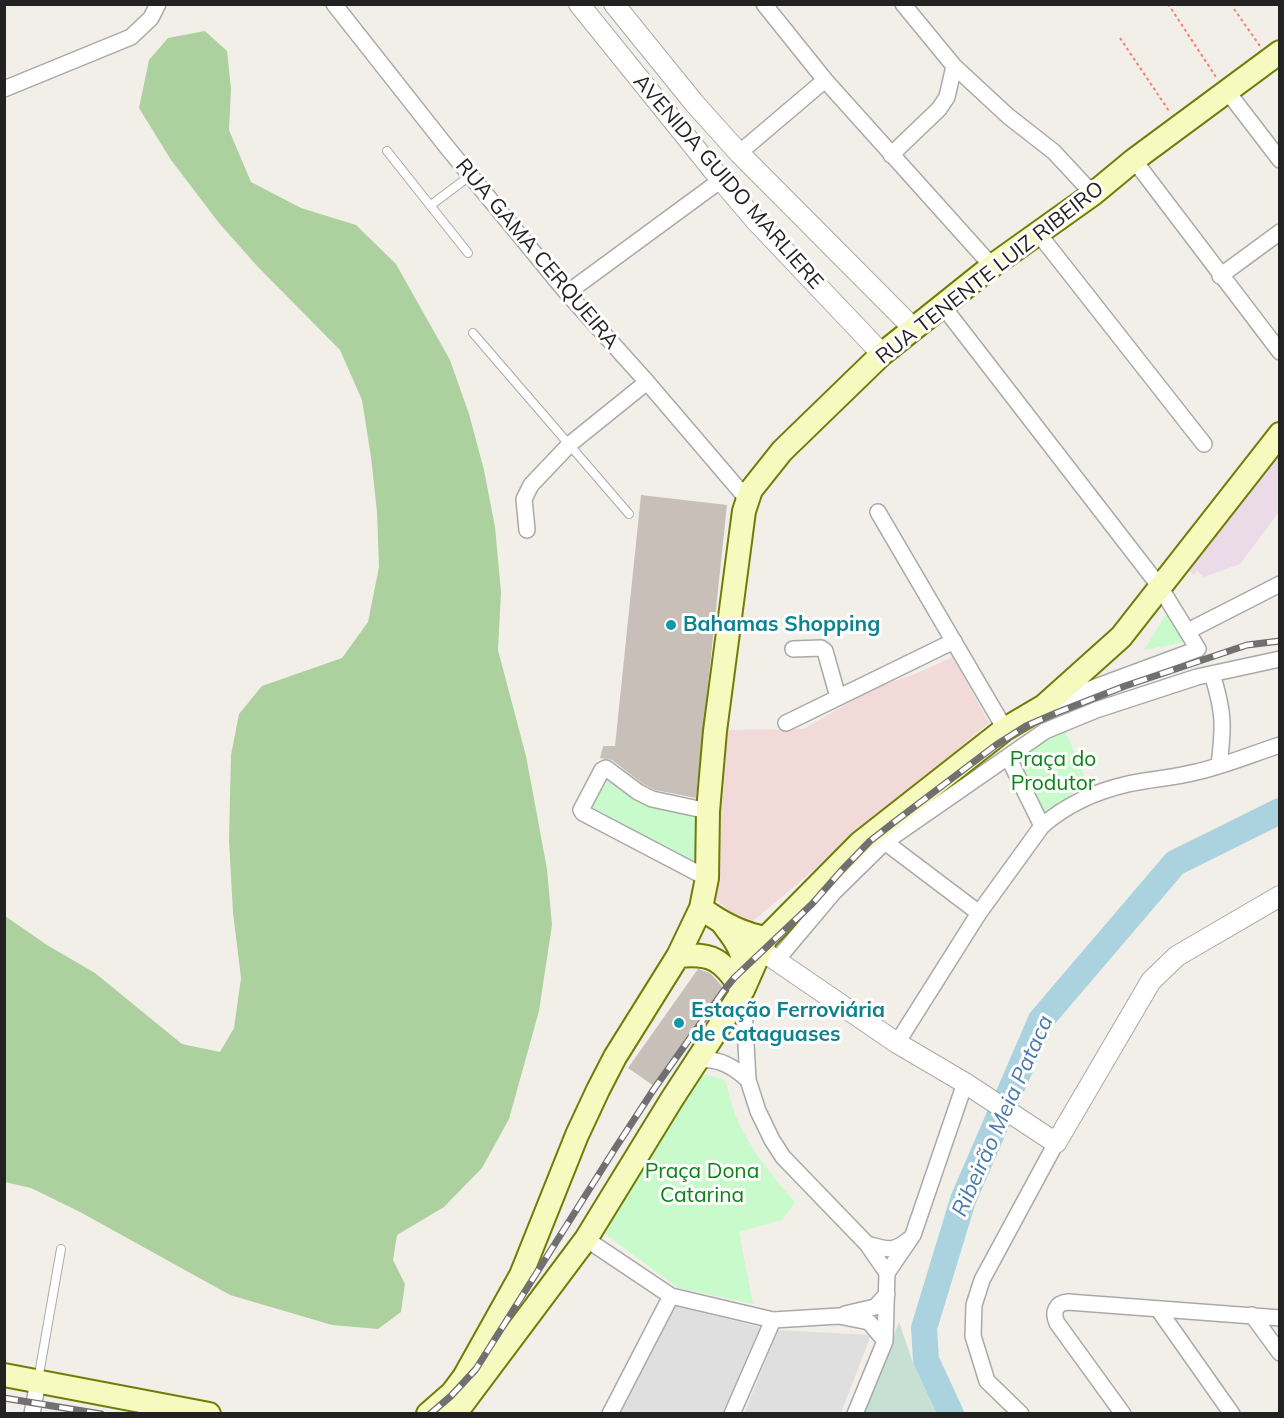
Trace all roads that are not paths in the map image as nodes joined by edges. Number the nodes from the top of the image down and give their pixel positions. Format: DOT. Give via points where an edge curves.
graph roads {
  1 [pos="158,4"];
  2 [pos="334,4"];
  3 [pos="579,4"];
  4 [pos="614,4"];
  5 [pos="765,4"];
  6 [pos="903,4"];
  7 [pos="1274,56"];
  8 [pos="954,66"];
  9 [pos="825,80"];
  10 [pos="4,89"];
  11 [pos="1227,91"];
  12 [pos="387,152"];
  13 [pos="739,153"];
  14 [pos="891,155"];
  15 [pos="1134,160"];
  16 [pos="1280,160"];
  17 [pos="471,175"];
  18 [pos="721,180"];
  19 [pos="1093,194"];
  20 [pos="431,205"];
  21 [pos="1280,232"];
  22 [pos="1038,233"];
  23 [pos="468,253"];
  24 [pos="992,266"];
  25 [pos="1220,276"];
  26 [pos="567,293"];
  27 [pos="942,305"];
  28 [pos="914,329"];
  29 [pos="474,333"];
  30 [pos="1280,352"];
  31 [pos="882,354"];
  32 [pos="647,382"];
  33 [pos="1280,434"];
  34 [pos="570,444"];
  35 [pos="1204,444"];
  36 [pos="747,499"];
  37 [pos="878,512"];
  38 [pos="629,514"];
  39 [pos="527,530"];
  40 [pos="1280,584"];
  41 [pos="1160,587"];
  42 [pos="1188,631"];
  43 [pos="954,641"];
  44 [pos="793,649"];
  45 [pos="1280,659"];
  46 [pos="1212,674"];
  47 [pos="838,697"];
  48 [pos="1044,706"];
  49 [pos="786,723"];
  50 [pos="1005,729"];
  51 [pos="1280,745"];
  52 [pos="1008,757"];
  53 [pos="1219,765"];
  54 [pos="708,811"];
  55 [pos="1042,826"];
  56 [pos="885,842"];
  57 [pos="708,878"];
  58 [pos="1280,896"];
  59 [pos="701,908"];
  60 [pos="979,913"];
  61 [pos="723,924"];
  62 [pos="768,951"];
  63 [pos="678,956"];
  64 [pos="743,990"];
  65 [pos="897,1043"];
  66 [pos="697,1061"];
  67 [pos="748,1080"];
  68 [pos="966,1083"];
  69 [pos="1056,1143"];
  70 [pos="913,1235"];
  71 [pos="586,1239"];
  72 [pos="867,1244"];
  73 [pos="61,1249"];
  74 [pos="886,1274"];
  75 [pos="887,1294"];
  76 [pos="671,1296"];
  77 [pos="1158,1309"];
  78 [pos="1252,1315"];
  79 [pos="839,1316"];
  80 [pos="1280,1318"];
  81 [pos="773,1320"];
  82 [pos="885,1341"];
  83 [pos="1280,1353"];
  84 [pos="4,1375"];
  85 [pos="38,1381"];
  86 [pos="32,1413"];
  87 [pos="209,1413"];
  88 [pos="428,1413"];
  89 [pos="455,1413"];
  90 [pos="610,1413"];
  91 [pos="732,1413"];
  92 [pos="855,1413"];
  93 [pos="1021,1413"];
  94 [pos="1123,1413"];
  95 [pos="1232,1413"];
  1 -- 10 [label="street" via="151,18 131,37"];
  2 -- 17 [label="street, RUA GAMA CERQUEIRA"];
  3 -- 18 [label="street, AVENIDA GUIDO MARLIERE"];
  4 -- 13 [label="street, AVENIDA GUIDO MARLIERE"];
  5 -- 9 [label="street"];
  6 -- 8 [label="street"];
  7 -- 11 [label="main road, RUA TENENTE LUIZ RIBEIRO"];
  8 -- 14 [label="street" via="947,97 939,109"];
  8 -- 19 [label="street" via="1054,152"];
  9 -- 13 [label="street"];
  9 -- 14 [label="street"];
  11 -- 15 [label="main road, RUA TENENTE LUIZ RIBEIRO"];
  11 -- 16 [label="street"];
  12 -- 20 [label="lane"];
  13 -- 28 [label="street, AVENIDA GUIDO MARLIERE"];
  14 -- 24 [label="street"];
  15 -- 19 [label="main road, RUA TENENTE LUIZ RIBEIRO"];
  15 -- 25 [label="street"];
  17 -- 20 [label="lane"];
  17 -- 26 [label="street, RUA GAMA CERQUEIRA"];
  18 -- 26 [label="street"];
  18 -- 31 [label="street, AVENIDA GUIDO MARLIERE"];
  19 -- 22 [label="main road, RUA TENENTE LUIZ RIBEIRO"];
  20 -- 23 [label="lane"];
  21 -- 25 [label="street"];
  22 -- 24 [label="main road, RUA TENENTE LUIZ RIBEIRO"];
  22 -- 35 [label="street"];
  24 -- 27 [label="main road, RUA TENENTE LUIZ RIBEIRO"];
  25 -- 30 [label="street"];
  26 -- 32 [label="street, RUA GAMA CERQUEIRA"];
  27 -- 28 [label="main road, RUA TENENTE LUIZ RIBEIRO"];
  27 -- 41 [label="street"];
  28 -- 31 [label="main road, RUA TENENTE LUIZ RIBEIRO"];
  29 -- 34 [label="lane"];
  31 -- 36 [label="main road, RUA TENENTE LUIZ RIBEIRO" via="782,451"];
  32 -- 34 [label="street"];
  32 -- 36 [label="street, RUA GAMA CERQUEIRA"];
  33 -- 41 [label="main road"];
  34 -- 38 [label="lane"];
  34 -- 39 [label="street" via="527,490"];
  36 -- 54 [label="main road, RUA TENENTE LUIZ RIBEIRO" via="715,730"];
  37 -- 43 [label="street"];
  40 -- 42 [label="street"];
  41 -- 42 [label="street"];
  41 -- 48 [label="main road" via="1121,637"];
  42 -- 48 [label="street" via="1198,650"];
  43 -- 47 [label="street"];
  43 -- 50 [label="street"];
  44 -- 47 [label="street" via="825,651"];
  45 -- 46 [label="street"];
  46 -- 52 [label="street" via="1096,710 1045,731"];
  46 -- 53 [label="street" via="1224,728"];
  47 -- 49 [label="street"];
  48 -- 50 [label="main road"];
  50 -- 62 [label="main road" via="860,843"];
  51 -- 53 [label="street"];
  52 -- 55 [label="street"];
  52 -- 56 [label="street"];
  53 -- 55 [label="street" via="1108,789"];
  54 -- 57 [label="main road, RUA TENENTE LUIZ RIBEIRO"];
  54 -- 57 [label="street" via="652,799 606,768 581,810"];
  55 -- 60 [label="street"];
  56 -- 60 [label="street"];
  56 -- 62 [label="street"];
  57 -- 59 [label="main road, RUA TENENTE LUIZ RIBEIRO"];
  58 -- 69 [label="street" via="1176,956 1157,974"];
  59 -- 61 [label="main road"];
  59 -- 63 [label="main road, RUA TENENTE LUIZ RIBEIRO"];
  60 -- 65 [label="street"];
  61 -- 62 [label="main road" via="755,936"];
  61 -- 64 [label="main road" via="743,957"];
  62 -- 64 [label="main road"];
  62 -- 65 [label="street"];
  63 -- 64 [label="main road" via="697,954 713,958"];
  63 -- 88 [label="main road, RUA TENENTE LUIZ RIBEIRO" via="602,1082 521,1275 464,1377"];
  64 -- 66 [label="main road"];
  64 -- 67 [label="street"];
  65 -- 68 [label="street"];
  66 -- 67 [label="street" via="706,1059 734,1066"];
  66 -- 71 [label="main road"];
  67 -- 72 [label="street" via="771,1140 783,1157"];
  68 -- 69 [label="street"];
  68 -- 70 [label="street"];
  69 -- 93 [label="street" via="982,1280 974,1305 974,1336 987,1381"];
  70 -- 72 [label="street" via="893,1250"];
  70 -- 74 [label="street"];
  71 -- 76 [label="street"];
  71 -- 89 [label="main road"];
  72 -- 74 [label="street"];
  73 -- 85 [label="lane"];
  74 -- 75 [label="street"];
  75 -- 79 [label="street" via="875,1307"];
  75 -- 82 [label="street"];
  76 -- 81 [label="street"];
  76 -- 90 [label="street"];
  77 -- 78 [label="street"];
  77 -- 94 [label="street" via="1068,1302 1055,1309 1057,1323"];
  77 -- 95 [label="street"];
  78 -- 80 [label="street"];
  78 -- 83 [label="street"];
  79 -- 81 [label="street"];
  79 -- 82 [label="street" via="869,1322"];
  81 -- 91 [label="street"];
  82 -- 92 [label="street"];
  84 -- 85 [label="main road"];
  85 -- 86 [label="street"];
  85 -- 87 [label="main road"];
}
